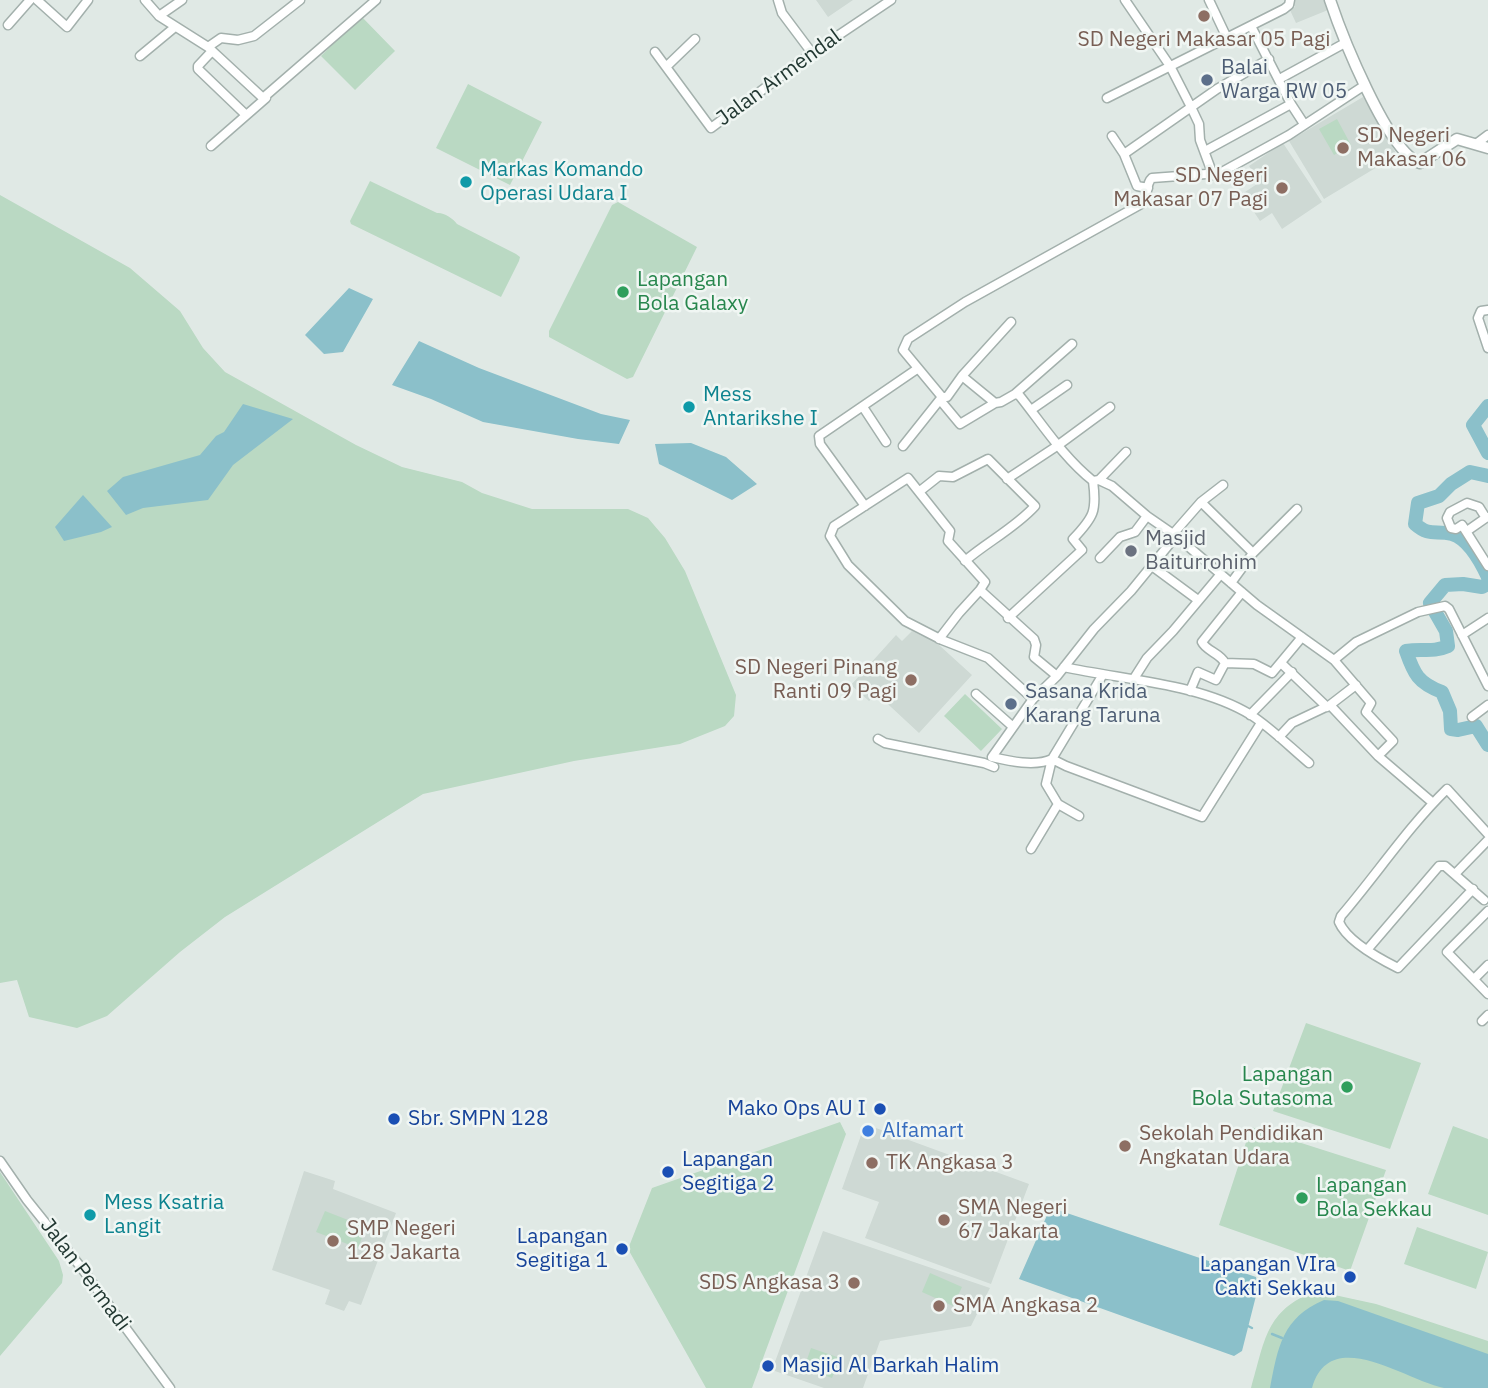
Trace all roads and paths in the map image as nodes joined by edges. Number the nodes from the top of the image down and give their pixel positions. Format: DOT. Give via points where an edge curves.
graph roads {
  1 [pos="30,0"];
  2 [pos="37,0"];
  3 [pos="88,0"];
  4 [pos="145,0"];
  5 [pos="182,0"];
  6 [pos="300,0"];
  7 [pos="376,0"];
  8 [pos="779,0"];
  9 [pos="891,0"];
  10 [pos="1125,0"];
  11 [pos="1209,0"];
  12 [pos="1290,0"];
  13 [pos="1329,0"];
  14 [pos="159,16"];
  15 [pos="8,25"];
  16 [pos="1251,26"];
  17 [pos="175,27"];
  18 [pos="1227,38"];
  19 [pos="695,39"];
  20 [pos="1345,43"];
  21 [pos="210,49"];
  22 [pos="654,52"];
  23 [pos="812,53"];
  24 [pos="140,56"];
  25 [pos="1269,59"];
  26 [pos="667,66"];
  27 [pos="1170,66"];
  28 [pos="1283,77"];
  29 [pos="1365,85"];
  30 [pos="267,96"];
  31 [pos="1107,98"];
  32 [pos="1291,104"];
  33 [pos="1191,107"];
  34 [pos="246,115"];
  35 [pos="1304,124"];
  36 [pos="1112,135"];
  37 [pos="1488,135"];
  38 [pos="1476,144"];
  39 [pos="211,146"];
  40 [pos="1488,148"];
  41 [pos="1205,151"];
  42 [pos="1124,153"];
  43 [pos="1213,175"];
  44 [pos="1148,188"];
  45 [pos="1488,310"];
  46 [pos="1012,322"];
  47 [pos="1072,344"];
  48 [pos="1488,348"];
  49 [pos="917,369"];
  50 [pos="962,376"];
  51 [pos="1068,385"];
  52 [pos="1015,394"];
  53 [pos="941,399"];
  54 [pos="995,403"];
  55 [pos="863,407"];
  56 [pos="1110,407"];
  57 [pos="1031,410"];
  58 [pos="886,442"];
  59 [pos="902,446"];
  60 [pos="1058,446"];
  61 [pos="1126,452"];
  62 [pos="1007,479"];
  63 [pos="1096,480"];
  64 [pos="1223,485"];
  65 [pos="920,491"];
  66 [pos="1201,502"];
  67 [pos="865,506"];
  68 [pos="1297,509"];
  69 [pos="1147,516"];
  70 [pos="1487,517"];
  71 [pos="1466,531"];
  72 [pos="1175,535"];
  73 [pos="1253,553"];
  74 [pos="1100,558"];
  75 [pos="965,561"];
  76 [pos="1152,566"];
  77 [pos="1488,566"];
  78 [pos="1220,575"];
  79 [pos="1231,583"];
  80 [pos="980,590"];
  81 [pos="1242,592"];
  82 [pos="1198,600"];
  83 [pos="1008,618"];
  84 [pos="1488,618"];
  85 [pos="1462,635"];
  86 [pos="1301,637"];
  87 [pos="939,639"];
  88 [pos="1334,660"];
  89 [pos="1225,663"];
  90 [pos="1281,663"];
  91 [pos="1064,667"];
  92 [pos="1292,672"];
  93 [pos="1057,676"];
  94 [pos="1102,676"];
  95 [pos="1133,680"];
  96 [pos="1356,685"];
  97 [pos="1488,686"];
  98 [pos="1190,691"];
  99 [pos="976,694"];
  100 [pos="1033,699"];
  101 [pos="1488,705"];
  102 [pos="1328,706"];
  103 [pos="1250,715"];
  104 [pos="1472,717"];
  105 [pos="1261,723"];
  106 [pos="1012,726"];
  107 [pos="1279,737"];
  108 [pos="877,739"];
  109 [pos="1378,756"];
  110 [pos="1052,759"];
  111 [pos="1309,763"];
  112 [pos="994,767"];
  113 [pos="1431,801"];
  114 [pos="1058,804"];
  115 [pos="1079,816"];
  116 [pos="1488,834"];
  117 [pos="1488,840"];
  118 [pos="1031,849"];
  119 [pos="1455,874"];
  120 [pos="1473,889"];
  121 [pos="1484,900"];
  122 [pos="1488,911"];
  123 [pos="1367,950"];
  124 [pos="1488,965"];
  125 [pos="1474,979"];
  126 [pos="1488,994"];
  127 [pos="0,1161"];
  128 [pos="170,1388"];
  1 -- 15 [label="street"];
  2 -- 3 [label="street" via="67,27"];
  4 -- 14 [label="street"];
  5 -- 14 [label="street"];
  6 -- 21 [label="street" via="254,36 221,38"];
  7 -- 30 [label="street"];
  8 -- 23 [label="street" via="782,13"];
  9 -- 23 [label="street, Jalan Armendal"];
  10 -- 27 [label="street"];
  11 -- 18 [label="street"];
  12 -- 16 [label="street" via="1287,7"];
  13 -- 20 [label="street"];
  14 -- 17 [label="street"];
  16 -- 18 [label="street"];
  16 -- 25 [label="street"];
  17 -- 21 [label="street"];
  17 -- 24 [label="street"];
  18 -- 27 [label="street"];
  19 -- 26 [label="street"];
  20 -- 28 [label="street"];
  20 -- 29 [label="street"];
  21 -- 30 [label="street" via="260,96"];
  21 -- 34 [label="street" via="198,69"];
  22 -- 26 [label="street, Jalan Armendal"];
  23 -- 26 [label="street, Jalan Armendal" via="710,128"];
  25 -- 32 [label="street"];
  25 -- 33 [label="street"];
  27 -- 31 [label="street"];
  27 -- 33 [label="street"];
  29 -- 35 [label="street"];
  29 -- 38 [label="street" via="1412,161 1420,163 1457,139"];
  30 -- 34 [label="street"];
  32 -- 35 [label="street"];
  32 -- 41 [label="street"];
  33 -- 41 [label="street"];
  33 -- 42 [label="street"];
  34 -- 39 [label="street"];
  35 -- 43 [label="street"];
  36 -- 42 [label="street"];
  37 -- 38 [label="street"];
  38 -- 40 [label="street"];
  41 -- 43 [label="street"];
  42 -- 44 [label="street" via="1137,186"];
  43 -- 44 [label="street" via="1158,177 1149,181"];
  44 -- 49 [label="street" via="1143,204 965,302 905,343 904,354"];
  45 -- 48 [label="street" via="1481,311 1478,318"];
  46 -- 50 [label="street"];
  47 -- 52 [label="street"];
  49 -- 53 [label="street"];
  49 -- 55 [label="street"];
  50 -- 53 [label="street"];
  50 -- 54 [label="street"];
  51 -- 57 [label="street"];
  52 -- 54 [label="street"];
  52 -- 57 [label="street"];
  53 -- 54 [label="street" via="960,424"];
  53 -- 59 [label="street"];
  55 -- 58 [label="street"];
  55 -- 67 [label="street" via="818,436"];
  56 -- 60 [label="street"];
  57 -- 60 [label="street"];
  60 -- 62 [label="street"];
  60 -- 63 [label="street"];
  61 -- 63 [label="street"];
  62 -- 65 [label="street" via="988,459 953,477 939,476"];
  62 -- 75 [label="street" via="1035,506"];
  63 -- 69 [label="street" via="1112,486"];
  63 -- 83 [label="street" via="1093,513 1073,539 1082,550"];
  64 -- 66 [label="street"];
  65 -- 67 [label="street" via="907,478"];
  65 -- 75 [label="street" via="950,531 948,541"];
  66 -- 72 [label="street"];
  66 -- 73 [label="street"];
  67 -- 87 [label="street" via="834,526 830,536 848,565 905,621"];
  68 -- 73 [label="street"];
  69 -- 72 [label="street"];
  69 -- 74 [label="street"];
  70 -- 71 [label="street"];
  70 -- 71 [label="street" via="1472,503 1450,512 1451,528 1462,525"];
  71 -- 77 [label="street"];
  72 -- 76 [label="street"];
  72 -- 78 [label="street"];
  73 -- 79 [label="street"];
  75 -- 80 [label="street" via="985,582"];
  76 -- 82 [label="street"];
  76 -- 91 [label="street"];
  78 -- 79 [label="street"];
  78 -- 82 [label="street"];
  79 -- 81 [label="street"];
  80 -- 83 [label="street"];
  80 -- 87 [label="street"];
  81 -- 86 [label="street"];
  81 -- 89 [label="street" via="1202,642"];
  82 -- 95 [label="street"];
  83 -- 93 [label="street" via="1035,641 1034,657"];
  84 -- 85 [label="street"];
  85 -- 88 [label="street" via="1449,608 1438,606 1350,645"];
  85 -- 97 [label="street"];
  86 -- 88 [label="street"];
  86 -- 90 [label="street"];
  87 -- 100 [label="street" via="988,658"];
  88 -- 96 [label="street"];
  89 -- 90 [label="street" via="1254,664 1271,673"];
  89 -- 98 [label="street" via="1216,680 1198,672"];
  90 -- 92 [label="street"];
  91 -- 93 [label="street"];
  91 -- 94 [label="street"];
  92 -- 102 [label="street"];
  92 -- 103 [label="street"];
  93 -- 100 [label="street"];
  94 -- 95 [label="street"];
  94 -- 110 [label="street"];
  95 -- 98 [label="street"];
  96 -- 102 [label="street"];
  96 -- 109 [label="street" via="1371,703 1366,712 1393,742"];
  98 -- 103 [label="street"];
  99 -- 106 [label="street"];
  100 -- 106 [label="street"];
  101 -- 104 [label="street"];
  102 -- 107 [label="street" via="1292,723"];
  102 -- 109 [label="street"];
  103 -- 105 [label="street"];
  105 -- 107 [label="street"];
  105 -- 110 [label="street" via="1202,817"];
  106 -- 110 [label="street" via="992,757 1014,762"];
  107 -- 111 [label="street"];
  108 -- 112 [label="street"];
  109 -- 113 [label="street"];
  110 -- 114 [label="street" via="1046,784"];
  113 -- 116 [label="street" via="1447,789"];
  113 -- 123 [label="street" via="1341,916 1342,929"];
  114 -- 115 [label="street"];
  114 -- 118 [label="street"];
  117 -- 119 [label="street"];
  119 -- 120 [label="street"];
  119 -- 123 [label="street" via="1439,866"];
  120 -- 121 [label="street"];
  120 -- 123 [label="street" via="1401,967"];
  122 -- 125 [label="street" via="1447,952"];
  124 -- 125 [label="street"];
  125 -- 126 [label="street"];
  127 -- 128 [label="street, Jalan Permadi"];
}
